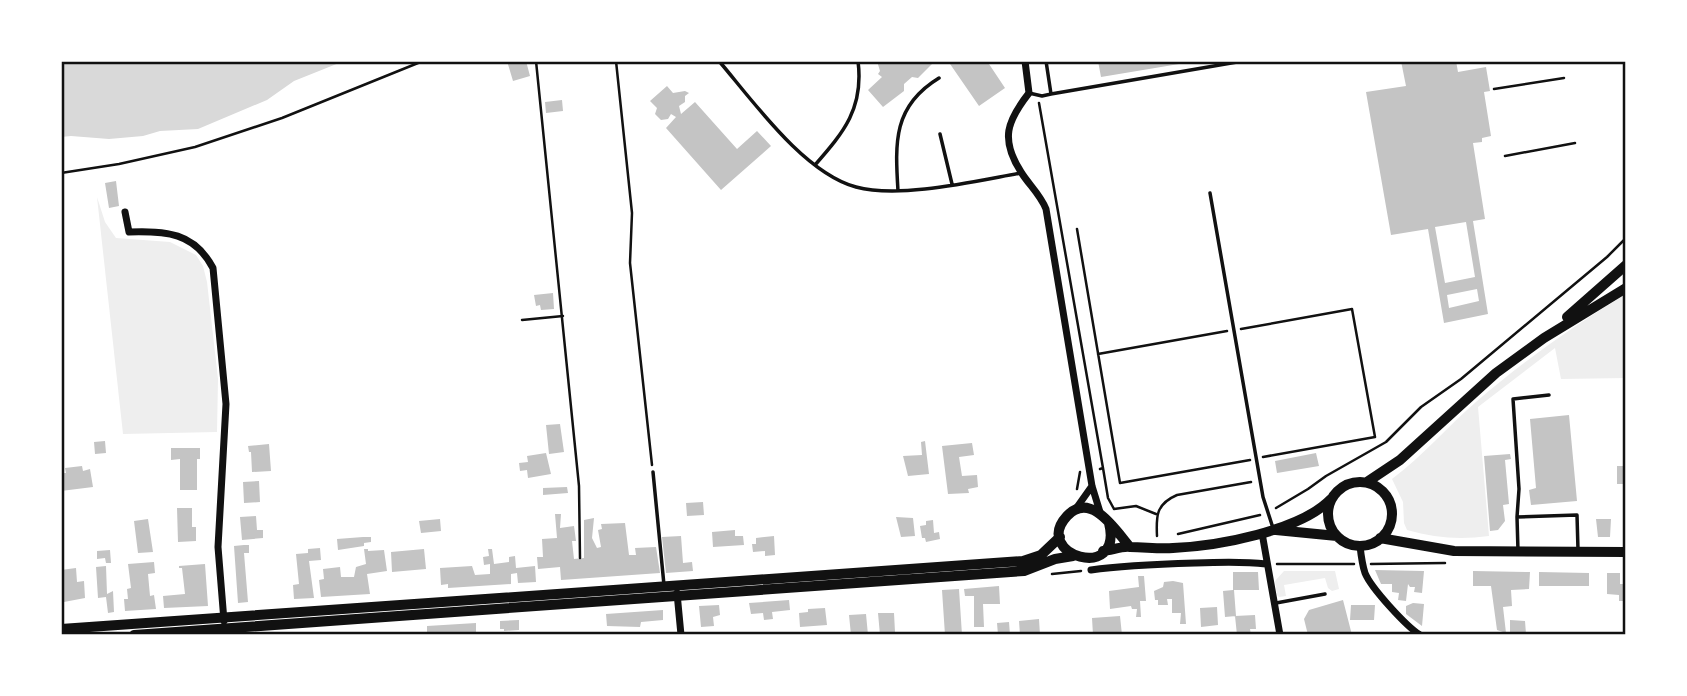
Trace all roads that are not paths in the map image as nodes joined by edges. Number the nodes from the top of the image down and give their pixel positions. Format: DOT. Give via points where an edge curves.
graph roads {
  1 [pos="719,61"];
  2 [pos="858,61"];
  3 [pos="1025,61"];
  4 [pos="1046,61"];
  5 [pos="1243,61"];
  6 [pos="939,78"];
  7 [pos="1029,93"];
  8 [pos="1052,94"];
  9 [pos="940,134"];
  10 [pos="815,165"];
  11 [pos="1021,173"];
  12 [pos="952,184"];
  13 [pos="898,191"];
  14 [pos="1210,193"];
  15 [pos="125,212"];
  16 [pos="1626,265"];
  17 [pos="1626,288"];
  18 [pos="1544,338"];
  19 [pos="1549,395"];
  20 [pos="653,472"];
  21 [pos="1367,482"];
  22 [pos="1092,486"];
  23 [pos="1331,499"];
  24 [pos="1075,510"];
  25 [pos="1100,512"];
  26 [pos="1517,517"];
  27 [pos="1109,523"];
  28 [pos="1267,531"];
  29 [pos="1337,536"];
  30 [pos="1060,537"];
  31 [pos="1380,538"];
  32 [pos="1360,546"];
  33 [pos="1130,547"];
  34 [pos="1103,551"];
  35 [pos="1518,552"];
  36 [pos="1578,552"];
  37 [pos="1626,552"];
  38 [pos="1073,556"];
  39 [pos="1266,564"];
  40 [pos="1091,570"];
  41 [pos="670,591"];
  42 [pos="1325,594"];
  43 [pos="1274,604"];
  44 [pos="224,622"];
  45 [pos="61,629"];
  46 [pos="134,635"];
  47 [pos="681,635"];
  48 [pos="1280,635"];
  49 [pos="1420,635"];
  1 -- 10 [label="lane"];
  2 -- 10 [label="lane" via="853,114"];
  3 -- 7 [label="street"];
  4 -- 8 [label="lane"];
  5 -- 8 [label="lane"];
  6 -- 13 [label="lane" via="916,94 901,120"];
  7 -- 8 [label="lane"];
  7 -- 11 [label="street" via="1013,114 1008,131 1010,150"];
  9 -- 12 [label="lane"];
  10 -- 13 [label="lane" via="856,187"];
  11 -- 12 [label="lane"];
  11 -- 22 [label="street" via="1046,209"];
  12 -- 13 [label="lane"];
  14 -- 28 [label="lane"];
  15 -- 44 [label="street" via="130,232 162,232 184,239 204,252 213,268 226,404 218,547"];
  16 -- 18 [label="main road"];
  17 -- 18 [label="main road"];
  18 -- 21 [label="main road" via="1496,373 1400,460"];
  19 -- 26 [label="lane" via="1513,399"];
  20 -- 41 [label="lane"];
  21 -- 23 [label="main road" via="1346,484"];
  21 -- 31 [label="main road" via="1382,491 1391,506 1390,524"];
  22 -- 24 [label="street"];
  22 -- 25 [label="street"];
  23 -- 28 [label="main road" via="1314,514"];
  23 -- 29 [label="main road" via="1329,522"];
  24 -- 25 [label="main road"];
  24 -- 30 [label="main road" via="1063,521"];
  25 -- 27 [label="main road"];
  26 -- 35 [label="lane"];
  26 -- 36 [label="lane" via="1577,515"];
  27 -- 33 [label="main road"];
  27 -- 34 [label="main road" via="1110,538"];
  28 -- 29 [label="main road"];
  28 -- 33 [label="main road" via="1178,548"];
  28 -- 39 [label="street"];
  29 -- 32 [label="main road"];
  30 -- 38 [label="main road"];
  30 -- 41 [label="main road" via="1041,555 1023,561"];
  31 -- 32 [label="main road"];
  31 -- 35 [label="main road" via="1454,551"];
  32 -- 49 [label="street" via="1369,581"];
  33 -- 34 [label="main road"];
  34 -- 38 [label="main road" via="1089,559"];
  35 -- 36 [label="main road"];
  36 -- 37 [label="main road"];
  38 -- 41 [label="main road" via="1024,571"];
  39 -- 40 [label="street" via="1245,561"];
  39 -- 43 [label="street"];
  41 -- 44 [label="main road"];
  41 -- 47 [label="street"];
  42 -- 43 [label="lane"];
  43 -- 48 [label="street"];
  44 -- 45 [label="main road"];
  44 -- 46 [label="main road"];
}
